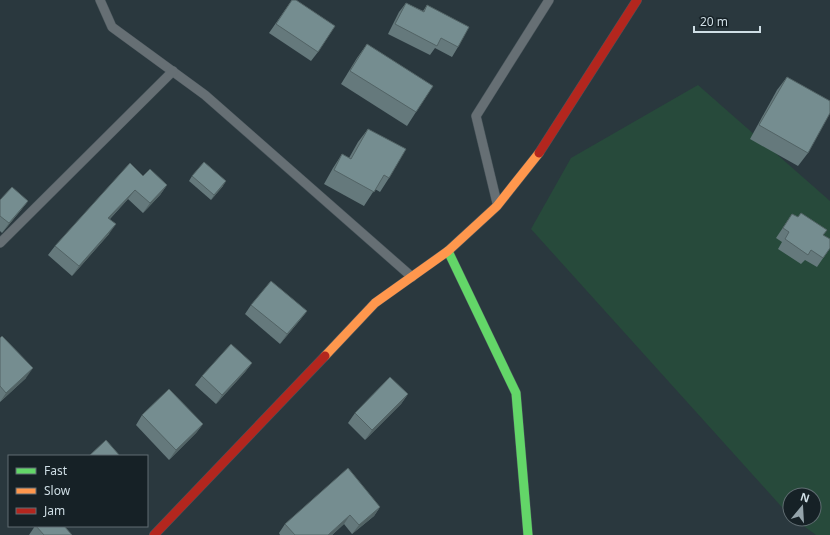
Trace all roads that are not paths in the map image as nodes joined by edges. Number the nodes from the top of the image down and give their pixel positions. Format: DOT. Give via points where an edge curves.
graph roads {
  1 [pos="100,0"];
  2 [pos="549,0"];
  3 [pos="637,0"];
  4 [pos="173,71"];
  5 [pos="497,206"];
  6 [pos="0,243"];
  7 [pos="448,251"];
  8 [pos="412,277"];
  9 [pos="154,535"];
  10 [pos="528,535"];
  1 -- 4 [label="lane" via="112,27"];
  2 -- 5 [label="lane" via="476,116"];
  3 -- 5 [label="street" via="546,144"];
  4 -- 6 [label="lane"];
  4 -- 8 [label="lane" via="205,95"];
  5 -- 7 [label="street"];
  7 -- 8 [label="street"];
  7 -- 10 [label="street" via="516,393"];
  8 -- 9 [label="street" via="375,303"];
}
